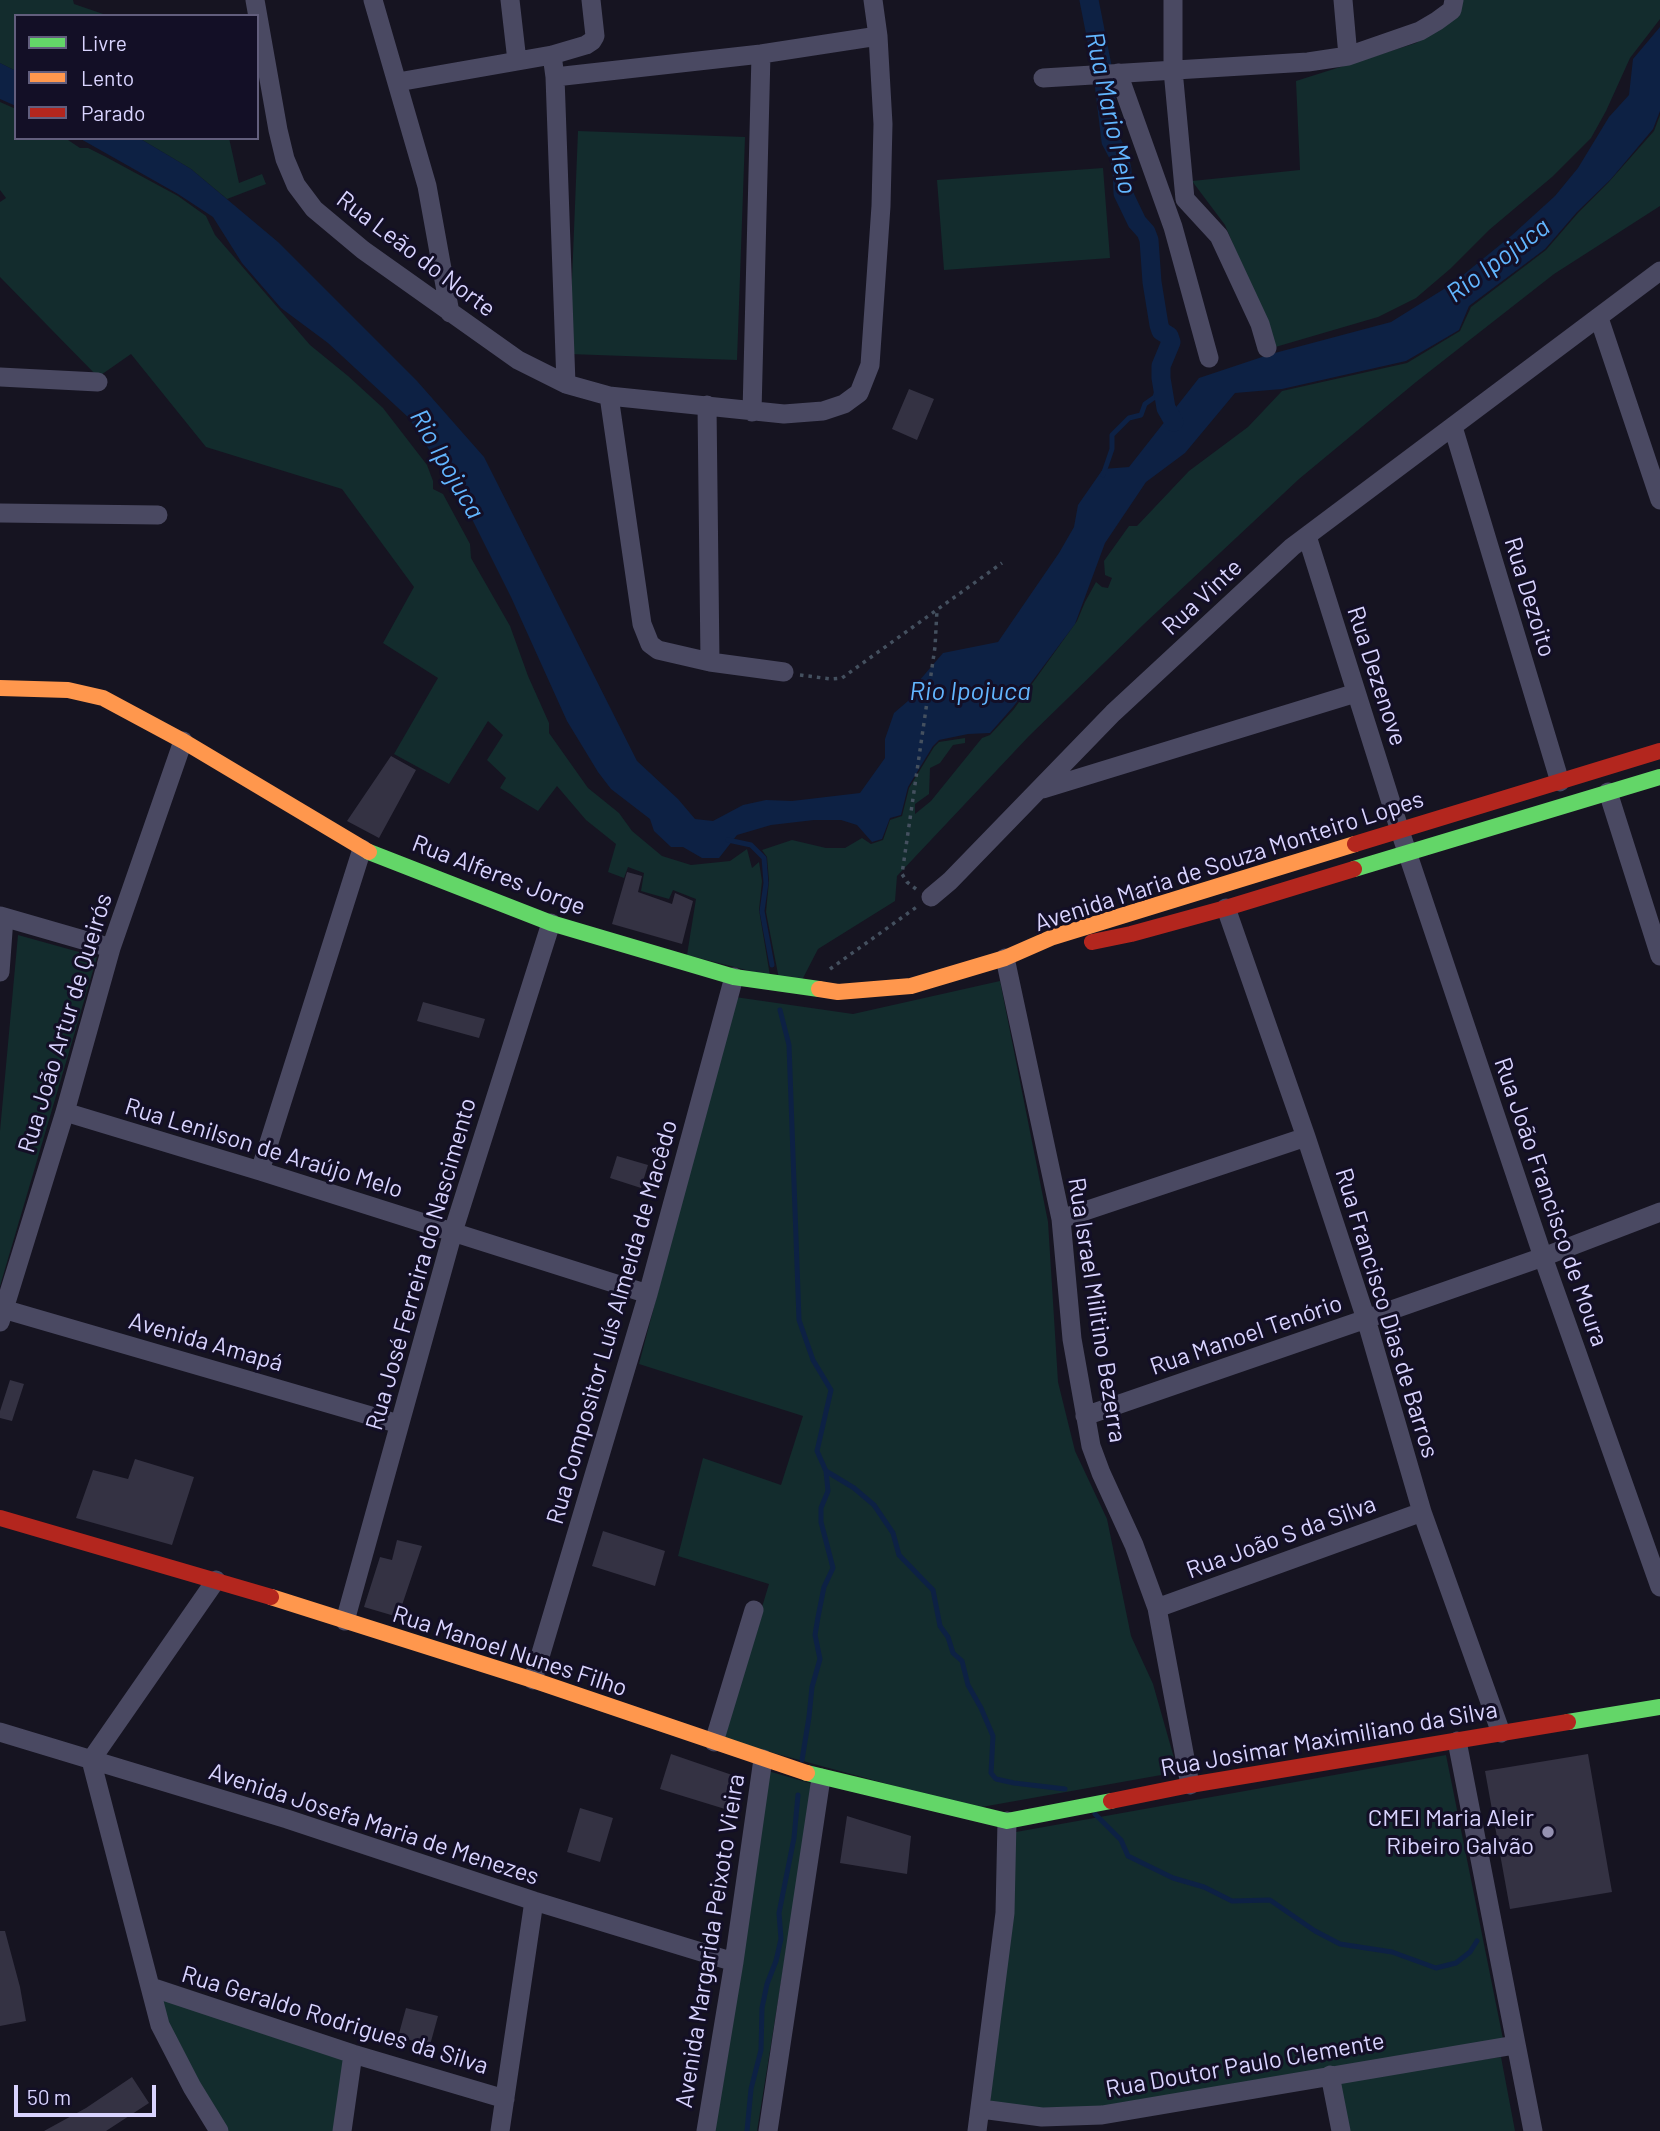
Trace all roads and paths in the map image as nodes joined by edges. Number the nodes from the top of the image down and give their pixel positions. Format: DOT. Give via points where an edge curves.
graph roads {
  1 [pos="373,0"];
  2 [pos="510,0"];
  3 [pos="591,0"];
  4 [pos="873,0"];
  5 [pos="1173,0"];
  6 [pos="1343,0"];
  7 [pos="1454,0"];
  8 [pos="259,23"];
  9 [pos="878,36"];
  10 [pos="761,54"];
  11 [pos="552,55"];
  12 [pos="1348,56"];
  13 [pos="517,61"];
  14 [pos="1173,71"];
  15 [pos="1118,73"];
  16 [pos="555,77"];
  17 [pos="1043,78"];
  18 [pos="398,82"];
  19 [pos="1660,271"];
  20 [pos="450,313"];
  21 [pos="1599,318"];
  22 [pos="1266,348"];
  23 [pos="1209,358"];
  24 [pos="0,377"];
  25 [pos="98,382"];
  26 [pos="566,384"];
  27 [pos="609,396"];
  28 [pos="707,405"];
  29 [pos="752,411"];
  30 [pos="1453,427"];
  31 [pos="1660,499"];
  32 [pos="0,513"];
  33 [pos="158,516"];
  34 [pos="1307,536"];
  35 [pos="1002,563"];
  36 [pos="937,610"];
  37 [pos="710,662"];
  38 [pos="784,672"];
  39 [pos="0,688"];
  40 [pos="1356,693"];
  41 [pos="183,741"];
  42 [pos="1660,751"];
  43 [pos="1660,777"];
  44 [pos="1560,782"];
  45 [pos="1038,790"];
  46 [pos="1608,792"];
  47 [pos="1400,831"];
  48 [pos="362,849"];
  49 [pos="1408,854"];
  50 [pos="902,874"];
  51 [pos="931,897"];
  52 [pos="1226,908"];
  53 [pos="2,917"];
  54 [pos="551,923"];
  55 [pos="111,948"];
  56 [pos="1660,956"];
  57 [pos="1009,957"];
  58 [pos="0,972"];
  59 [pos="734,977"];
  60 [pos="803,988"];
  61 [pos="65,1112"];
  62 [pos="1306,1137"];
  63 [pos="260,1171"];
  64 [pos="1660,1212"];
  65 [pos="1061,1219"];
  66 [pos="453,1232"];
  67 [pos="1543,1257"];
  68 [pos="648,1294"];
  69 [pos="1,1313"];
  70 [pos="1366,1319"];
  71 [pos="1085,1416"];
  72 [pos="399,1424"];
  73 [pos="1422,1512"];
  74 [pos="0,1518"];
  75 [pos="216,1580"];
  76 [pos="1660,1587"];
  77 [pos="1157,1608"];
  78 [pos="754,1610"];
  79 [pos="345,1621"];
  80 [pos="533,1681"];
  81 [pos="1660,1707"];
  82 [pos="0,1732"];
  83 [pos="1501,1733"];
  84 [pos="1457,1741"];
  85 [pos="714,1742"];
  86 [pos="763,1759"];
  87 [pos="91,1760"];
  88 [pos="821,1779"];
  89 [pos="1190,1785"];
  90 [pos="1007,1821"];
  91 [pos="534,1901"];
  92 [pos="734,1962"];
  93 [pos="151,1987"];
  94 [pos="1516,2045"];
  95 [pos="353,2054"];
  96 [pos="1330,2075"];
  97 [pos="505,2099"];
  98 [pos="981,2109"];
  99 [pos="219,2131"];
  100 [pos="342,2131"];
  101 [pos="500,2131"];
  102 [pos="706,2131"];
  103 [pos="768,2131"];
  104 [pos="978,2131"];
  105 [pos="1340,2131"];
  106 [pos="1533,2131"];
  1 -- 18 [label="street"];
  2 -- 13 [label="street"];
  3 -- 11 [label="street" via="592,41"];
  4 -- 9 [label="street"];
  5 -- 14 [label="street"];
  6 -- 12 [label="street"];
  7 -- 12 [label="street" via="1451,10 1429,26"];
  8 -- 20 [label="street, Rua Leão do Norte" via="278,130 296,185 314,209 363,250"];
  9 -- 10 [label="street"];
  9 -- 29 [label="street, Rua Leão do Norte" via="883,124 870,365 859,393 845,404 784,414"];
  10 -- 16 [label="street"];
  10 -- 29 [label="street"];
  11 -- 13 [label="street"];
  11 -- 16 [label="street"];
  12 -- 14 [label="street"];
  13 -- 18 [label="street"];
  14 -- 15 [label="street"];
  14 -- 22 [label="street" via="1185,199 1219,236 1260,324"];
  15 -- 17 [label="street"];
  15 -- 23 [label="street" via="1173,227"];
  16 -- 26 [label="street"];
  18 -- 20 [label="street" via="427,186"];
  19 -- 21 [label="street, Rua Vinte"];
  20 -- 26 [label="street, Rua Leão do Norte" via="518,360"];
  21 -- 30 [label="street, Rua Vinte"];
  21 -- 31 [label="street"];
  24 -- 25 [label="street"];
  26 -- 27 [label="street, Rua Leão do Norte"];
  27 -- 28 [label="street, Rua Leão do Norte"];
  27 -- 37 [label="street" via="642,624 650,645 658,650"];
  28 -- 29 [label="street, Rua Leão do Norte"];
  28 -- 37 [label="street"];
  30 -- 34 [label="street, Rua Vinte"];
  30 -- 44 [label="street, Rua Dezoito"];
  32 -- 33 [label="street"];
  34 -- 40 [label="street, Rua Dezenove"];
  34 -- 45 [label="street, Rua Vinte" via="1113,713"];
  35 -- 36 [label="path"];
  36 -- 38 [label="path" via="842,678"];
  36 -- 50 [label="path"];
  37 -- 38 [label="street"];
  39 -- 41 [label="street, Rua Alferes Jorge" via="68,690 103,698"];
  40 -- 45 [label="street"];
  40 -- 47 [label="street, Rua Dezenove"];
  41 -- 48 [label="street, Rua Alferes Jorge"];
  41 -- 55 [label="street, Rua João Artur de Queirós"];
  42 -- 44 [label="street, Avenida Maria de Souza Monteiro Lopes"];
  43 -- 46 [label="street, Avenida Maria de Souza Monteiro Lopes"];
  44 -- 47 [label="street, Avenida Maria de Souza Monteiro Lopes"];
  45 -- 51 [label="street, Rua Vinte"];
  46 -- 49 [label="street, Avenida Maria de Souza Monteiro Lopes"];
  46 -- 56 [label="street"];
  47 -- 49 [label="street, Rua João Francisco de Moura"];
  47 -- 57 [label="street, Avenida Maria de Souza Monteiro Lopes" via="1053,937"];
  48 -- 54 [label="street, Rua Alferes Jorge"];
  48 -- 63 [label="street"];
  49 -- 52 [label="street, Avenida Maria de Souza Monteiro Lopes"];
  49 -- 67 [label="street, Rua João Francisco de Moura"];
  51 -- 60 [label="path"];
  52 -- 57 [label="street, Avenida Maria de Souza Monteiro Lopes" via="1131,934"];
  52 -- 62 [label="street, Rua Francisco Dias de Barros"];
  53 -- 55 [label="street"];
  53 -- 58 [label="street"];
  54 -- 59 [label="street, Rua Alferes Jorge"];
  54 -- 66 [label="street, Rua José Ferreira do Nascimento"];
  55 -- 61 [label="street, Rua João Artur de Queirós"];
  57 -- 60 [label="street, Rua Alferes Jorge" via="911,986 838,992"];
  57 -- 65 [label="street, Rua Israel Militino Bezerra"];
  59 -- 60 [label="street, Rua Alferes Jorge"];
  59 -- 68 [label="street, Rua Compositor Luís Almeida de Macêdo"];
  61 -- 63 [label="street, Rua Lenilson de Araújo Melo"];
  61 -- 69 [label="street, Rua João Artur de Queirós"];
  62 -- 65 [label="street"];
  62 -- 70 [label="street, Rua Francisco Dias de Barros"];
  63 -- 66 [label="street, Rua Lenilson de Araújo Melo"];
  64 -- 67 [label="street, Rua Manoel Tenório"];
  65 -- 71 [label="street, Rua Israel Militino Bezerra" via="1072,1339"];
  66 -- 68 [label="street, Rua Lenilson de Araújo Melo"];
  66 -- 72 [label="street, Rua José Ferreira do Nascimento"];
  67 -- 70 [label="street, Rua Manoel Tenório"];
  67 -- 76 [label="street, Rua João Francisco de Moura"];
  68 -- 80 [label="street, Rua Compositor Luís Almeida de Macêdo"];
  69 -- 72 [label="street, Avenida Amapá"];
  70 -- 71 [label="street, Rua Manoel Tenório"];
  70 -- 73 [label="street, Rua Francisco Dias de Barros"];
  71 -- 77 [label="street, Rua Israel Militino Bezerra" via="1091,1446"];
  72 -- 79 [label="street, Rua José Ferreira do Nascimento"];
  73 -- 77 [label="street, Rua João S da Silva"];
  73 -- 83 [label="street, Rua Francisco Dias de Barros"];
  74 -- 75 [label="street, Rua Manoel Nunes Filho"];
  75 -- 79 [label="street, Rua Manoel Nunes Filho"];
  75 -- 87 [label="street"];
  77 -- 89 [label="street, Rua Israel Militino Bezerra"];
  78 -- 85 [label="street"];
  79 -- 80 [label="street, Rua Manoel Nunes Filho"];
  80 -- 85 [label="street, Rua Manoel Nunes Filho"];
  81 -- 83 [label="street, Rua Josimar Maximiliano da Silva"];
  82 -- 87 [label="street, Avenida Josefa Maria de Menezes"];
  83 -- 84 [label="street, Rua Josimar Maximiliano da Silva"];
  84 -- 89 [label="street, Rua Josimar Maximiliano da Silva"];
  84 -- 94 [label="street"];
  85 -- 86 [label="street, Rua Manoel Nunes Filho"];
  86 -- 88 [label="street, Rua Manoel Nunes Filho"];
  86 -- 92 [label="street, Avenida Margarida Peixoto Vieira"];
  87 -- 91 [label="street, Avenida Josefa Maria de Menezes"];
  87 -- 93 [label="street"];
  88 -- 90 [label="street, Rua Manoel Nunes Filho"];
  88 -- 103 [label="street"];
  89 -- 90 [label="street, Rua Josimar Maximiliano da Silva"];
  90 -- 98 [label="street" via="1005,1913"];
  91 -- 92 [label="street, Avenida Josefa Maria de Menezes"];
  91 -- 97 [label="street"];
  92 -- 102 [label="street, Avenida Margarida Peixoto Vieira"];
  93 -- 95 [label="street, Rua Geraldo Rodrigues da Silva"];
  93 -- 99 [label="street" via="168,2042"];
  94 -- 96 [label="street, Rua Doutor Paulo Clemente"];
  94 -- 106 [label="street"];
  95 -- 97 [label="street, Rua Geraldo Rodrigues da Silva"];
  95 -- 100 [label="street"];
  96 -- 98 [label="street, Rua Doutor Paulo Clemente" via="1101,2115 1042,2117"];
  96 -- 105 [label="street"];
  97 -- 101 [label="street"];
  98 -- 104 [label="street"];
}
